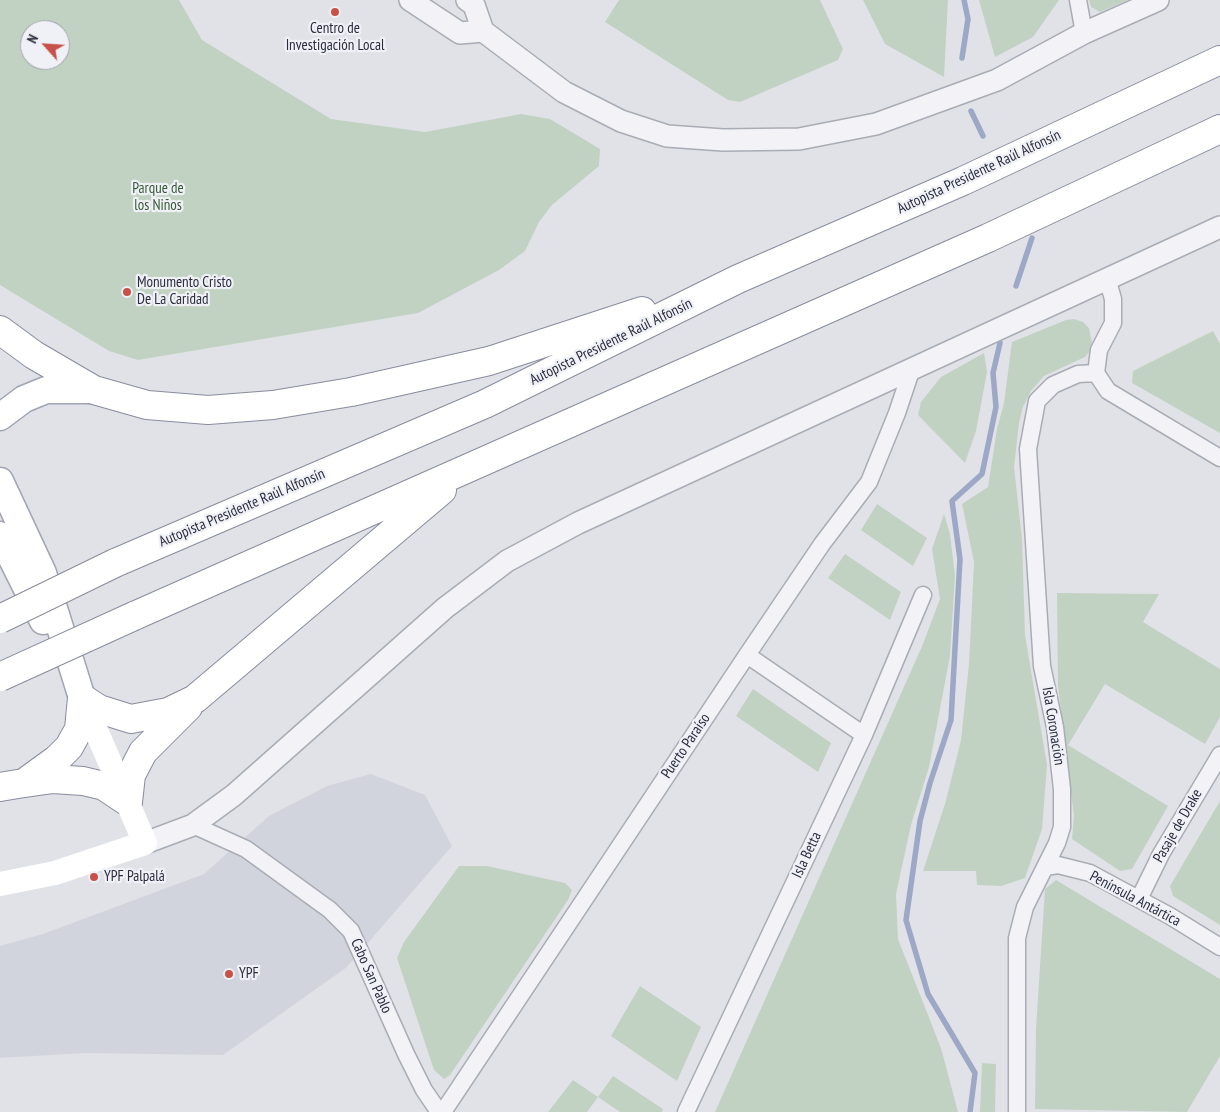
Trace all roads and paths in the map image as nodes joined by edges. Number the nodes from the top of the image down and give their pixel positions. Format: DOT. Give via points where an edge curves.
graph roads {
  1 [pos="410,0"];
  2 [pos="467,0"];
  3 [pos="1078,0"];
  4 [pos="1158,0"];
  5 [pos="483,31"];
  6 [pos="1084,33"];
  7 [pos="1220,51"];
  8 [pos="1220,60"];
  9 [pos="1147,93"];
  10 [pos="1220,129"];
  11 [pos="1220,227"];
  12 [pos="1107,278"];
  13 [pos="738,279"];
  14 [pos="0,330"];
  15 [pos="911,371"];
  16 [pos="1096,372"];
  17 [pos="94,390"];
  18 [pos="0,418"];
  19 [pos="1220,458"];
  20 [pos="464,472"];
  21 [pos="0,481"];
  22 [pos="0,535"];
  23 [pos="924,595"];
  24 [pos="0,618"];
  25 [pos="747,655"];
  26 [pos="0,678"];
  27 [pos="82,698"];
  28 [pos="195,699"];
  29 [pos="864,735"];
  30 [pos="1220,755"];
  31 [pos="12,785"];
  32 [pos="128,802"];
  33 [pos="193,825"];
  34 [pos="145,843"];
  35 [pos="1045,867"];
  36 [pos="0,884"];
  37 [pos="1139,899"];
  38 [pos="1220,947"];
  39 [pos="439,1112"];
  40 [pos="443,1112"];
  41 [pos="686,1112"];
  42 [pos="1017,1112"];
  1 -- 5 [label="street" via="460,33"];
  2 -- 5 [label="street" via="474,5"];
  3 -- 6 [label="street"];
  4 -- 6 [label="street"];
  5 -- 6 [label="street" via="564,92 621,120 667,136 723,140 799,140 876,124 997,80"];
  7 -- 9 [label="highway"];
  8 -- 9 [label="highway, Autopista Presidente Raúl Alfonsín"];
  9 -- 13 [label="highway, Autopista Presidente Raúl Alfonsín" via="963,181"];
  10 -- 20 [label="highway" via="988,238"];
  11 -- 12 [label="street"];
  12 -- 15 [label="street"];
  12 -- 16 [label="street" via="1113,299 1113,323 1099,350"];
  13 -- 17 [label="highway" via="489,361 273,405 208,410 147,405"];
  13 -- 24 [label="highway, Autopista Presidente Raúl Alfonsín, bridge" via="485,404 115,563"];
  14 -- 17 [label="highway" via="34,355"];
  15 -- 25 [label="street, Puerto Paraíso" via="869,482 822,544"];
  15 -- 33 [label="street" via="578,523 507,561 446,608 234,795"];
  16 -- 19 [label="street" via="1108,392"];
  16 -- 35 [label="street, Isla Coronación" via="1078,374 1052,385 1037,401 1028,448 1042,666 1056,727 1062,789 1062,827"];
  17 -- 18 [label="main road" via="46,390 24,399"];
  20 -- 26 [label="highway, bridge"];
  20 -- 28 [label="highway"];
  21 -- 27 [label="main road" via="43,573"];
  22 -- 27 [label="main road"];
  23 -- 29 [label="street, Isla Betta"];
  25 -- 29 [label="street"];
  25 -- 40 [label="street, Puerto Paraíso"];
  27 -- 28 [label="highway" via="99,709 131,719 168,712"];
  27 -- 31 [label="highway" via="79,729 69,747 57,759"];
  27 -- 32 [label="main road"];
  28 -- 32 [label="highway" via="143,752 131,775"];
  29 -- 41 [label="street, Isla Betta"];
  30 -- 37 [label="street, Pasaje de Drake" via="1161,854"];
  31 -- 32 [label="highway" via="53,779 83,781 104,786"];
  32 -- 34 [label="main road"];
  33 -- 34 [label="street"];
  33 -- 39 [label="street, Cabo San Pablo" via="246,849 330,910 351,931 406,1054"];
  34 -- 36 [label="main road" via="55,872"];
  35 -- 37 [label="street, Península Antártica" via="1058,865 1090,873"];
  35 -- 42 [label="street, Isla Coronación" via="1025,907 1017,938"];
  37 -- 38 [label="street, Península Antártica"];
}
